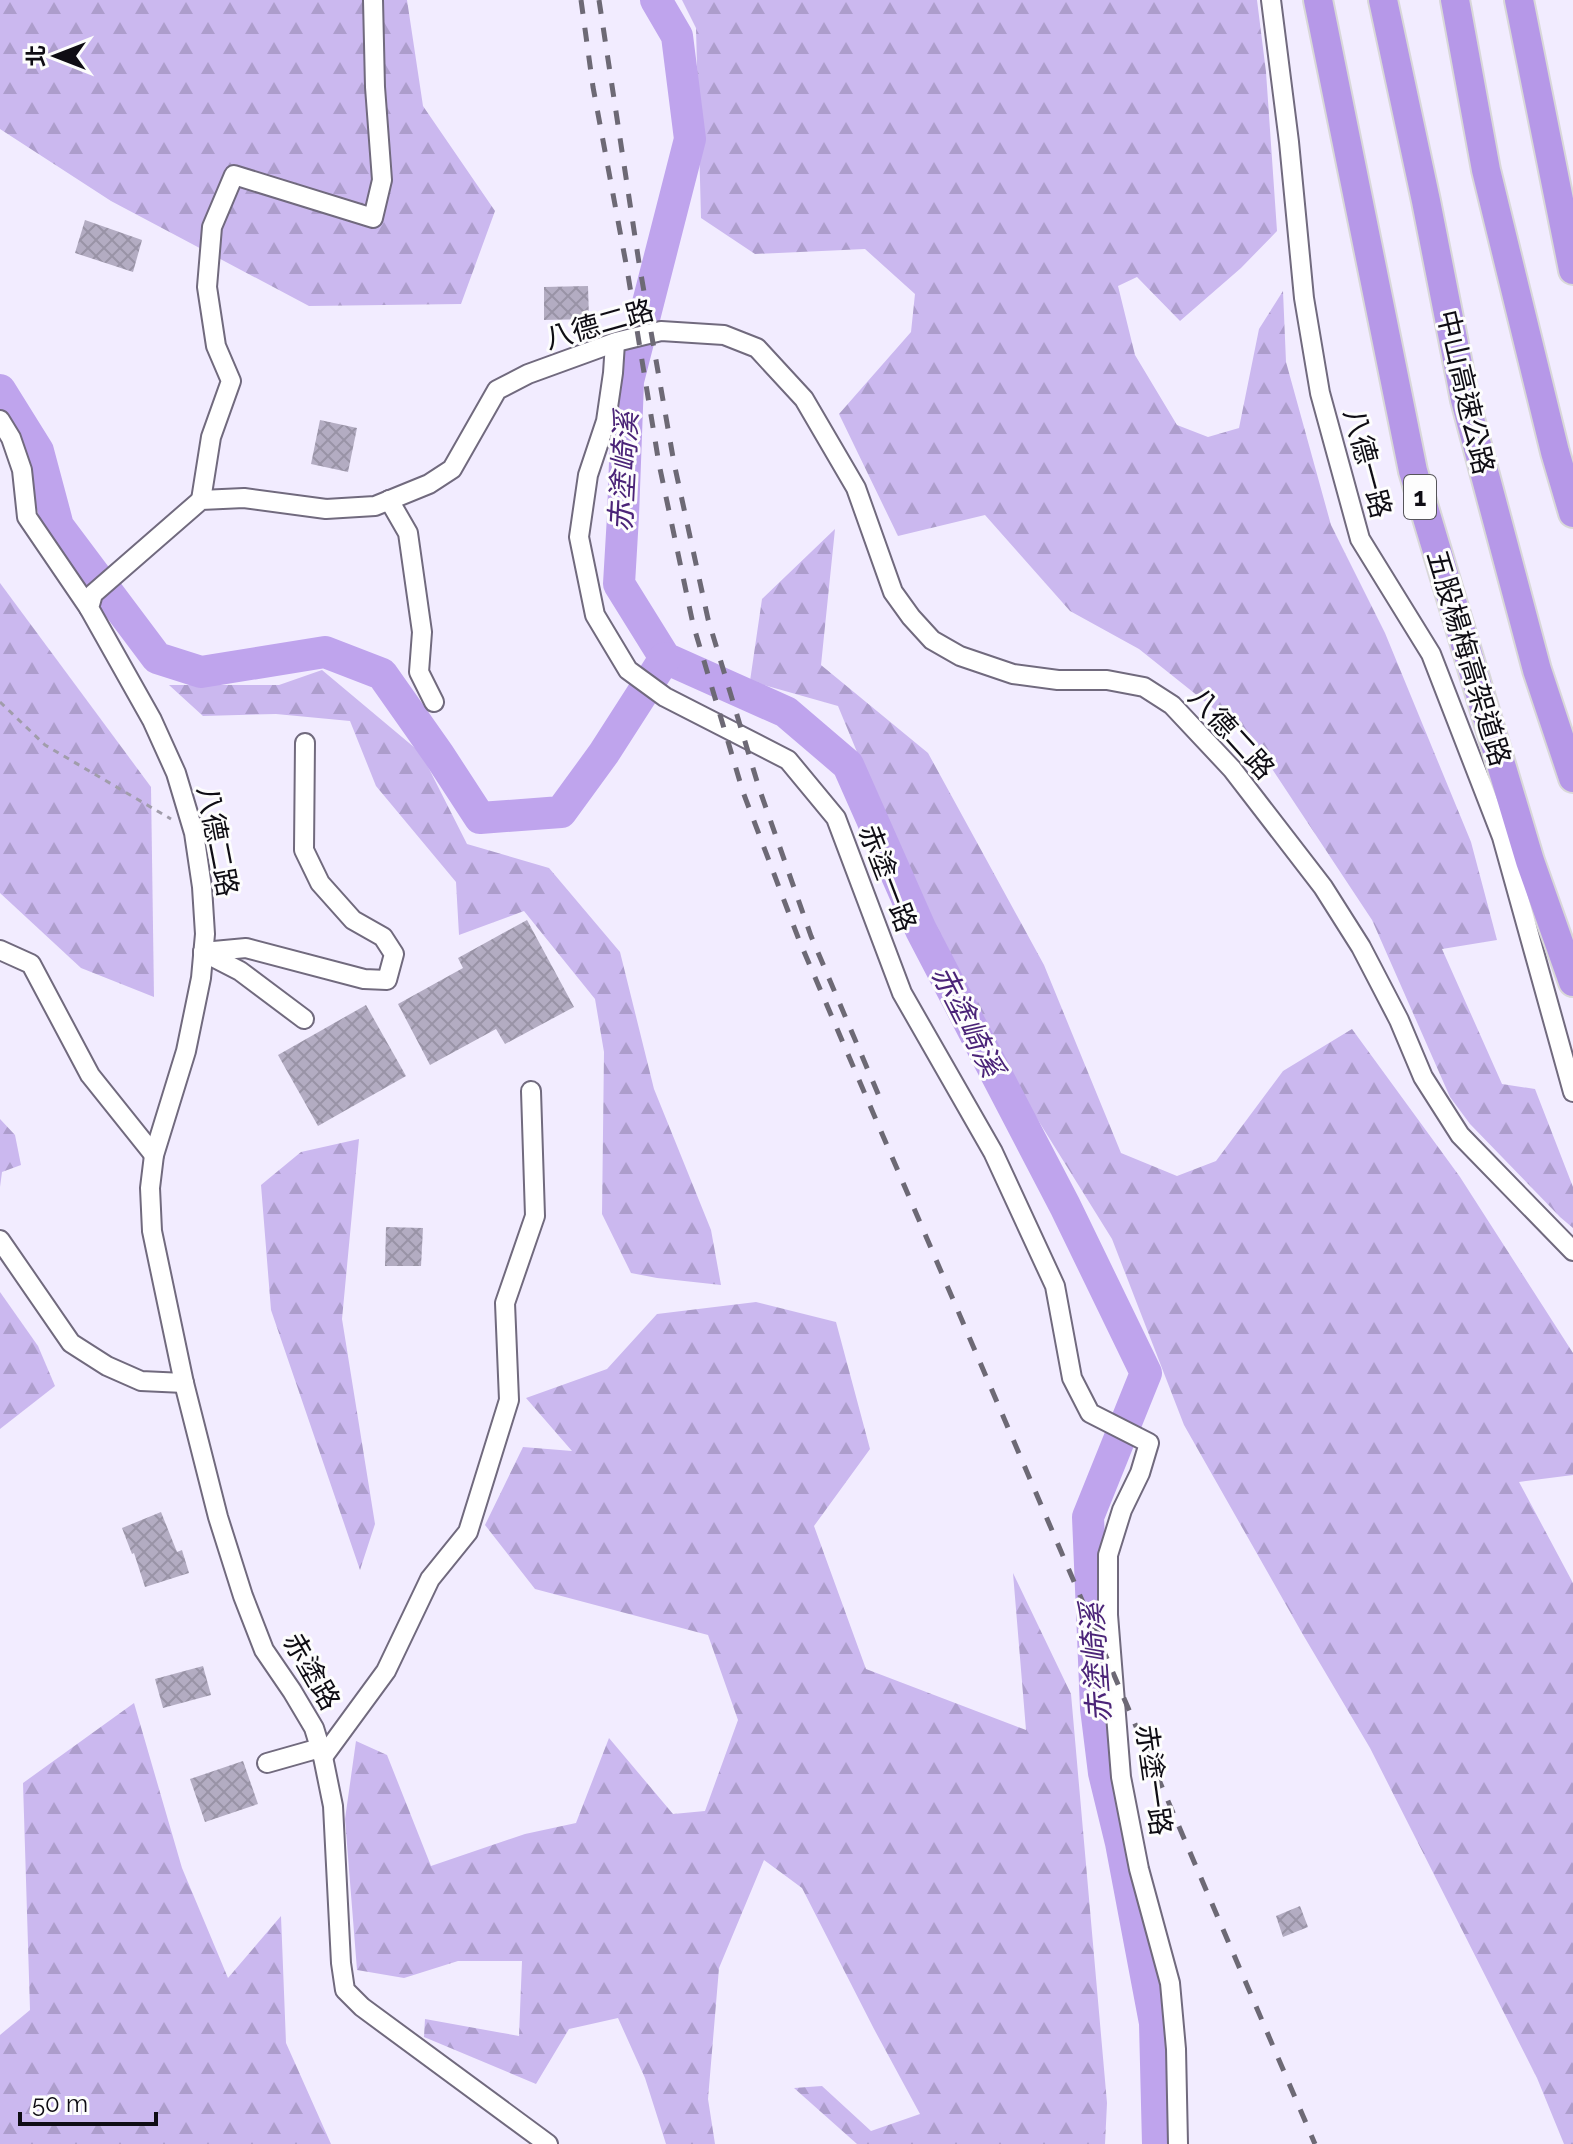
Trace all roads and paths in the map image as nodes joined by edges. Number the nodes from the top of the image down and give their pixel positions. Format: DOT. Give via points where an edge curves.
graph roads {
  1 [pos="373,0"];
  2 [pos="1271,0"];
  3 [pos="1318,0"];
  4 [pos="1383,0"];
  5 [pos="1455,0"];
  6 [pos="1519,0"];
  7 [pos="1573,270"];
  8 [pos="616,342"];
  9 [pos="0,420"];
  10 [pos="201,500"];
  11 [pos="389,500"];
  12 [pos="1573,513"];
  13 [pos="91,601"];
  14 [pos="0,702"];
  15 [pos="434,702"];
  16 [pos="305,743"];
  17 [pos="1573,778"];
  18 [pos="194,833"];
  19 [pos="0,950"];
  20 [pos="203,952"];
  21 [pos="1573,982"];
  22 [pos="304,1019"];
  23 [pos="531,1091"];
  24 [pos="1573,1092"];
  25 [pos="154,1155"];
  26 [pos="0,1240"];
  27 [pos="1573,1251"];
  28 [pos="184,1383"];
  29 [pos="322,1752"];
  30 [pos="267,1763"];
  31 [pos="548,2144"];
  32 [pos="1178,2144"];
  1 -- 10 [label="street" via="382,180 373,218 234,175 212,227 207,287 216,346 231,381 211,437"];
  2 -- 24 [label="street, 八德一路" via="1304,298 1320,393 1360,539 1437,668 1502,837"];
  3 -- 21 [label="highway, 五股楊梅高架道路 / 1" via="1413,471 1530,861"];
  4 -- 17 [label="highway, 中山高速公路" via="1465,400 1537,670"];
  5 -- 12 [label="highway" via="1486,170"];
  6 -- 7 [label="highway"];
  8 -- 11 [label="street, 八德二路" via="497,390 452,469"];
  8 -- 27 [label="street, 八德二路" via="661,331 724,335 757,348 804,399 856,488 893,592 932,640 1013,674 1144,687 1172,705 1232,769 1323,887 1361,947 1423,1077 1460,1135"];
  8 -- 32 [label="street, 赤塗一路" via="606,421 588,475 579,537 595,615 628,670 665,697 788,760 836,818 902,993 993,1152 1055,1286 1072,1378 1090,1413 1149,1443 1108,1555 1108,1615 1121,1777 1170,1983"];
  9 -- 13 [label="street, 八德二路" via="22,470 27,517"];
  10 -- 11 [label="street, 八德二路" via="244,498 326,509"];
  10 -- 13 [label="street" via="127,562"];
  11 -- 15 [label="street" via="408,533 422,632 419,672"];
  13 -- 18 [label="street, 八德二路" via="176,773"];
  14 -- 18 [label="path" via="45,745"];
  16 -- 20 [label="street" via="304,850 320,883 353,920 383,937 394,954 387,980 364,979 246,948"];
  18 -- 20 [label="street, 八德二路"];
  19 -- 25 [label="street" via="31,964 90,1075"];
  20 -- 22 [label="street" via="240,971"];
  20 -- 25 [label="street, 八德二路" via="186,1051"];
  23 -- 29 [label="street" via="535,1216 505,1303 509,1400 473,1517 468,1532 430,1579 386,1671"];
  25 -- 28 [label="street, 八德二路" via="152,1231"];
  26 -- 28 [label="street" via="71,1343 141,1381"];
  28 -- 29 [label="street, 赤塗路" via="243,1596 264,1650 314,1728"];
  29 -- 30 [label="street"];
  29 -- 31 [label="street, 赤塗路" via="333,1806 345,1990"];
}
